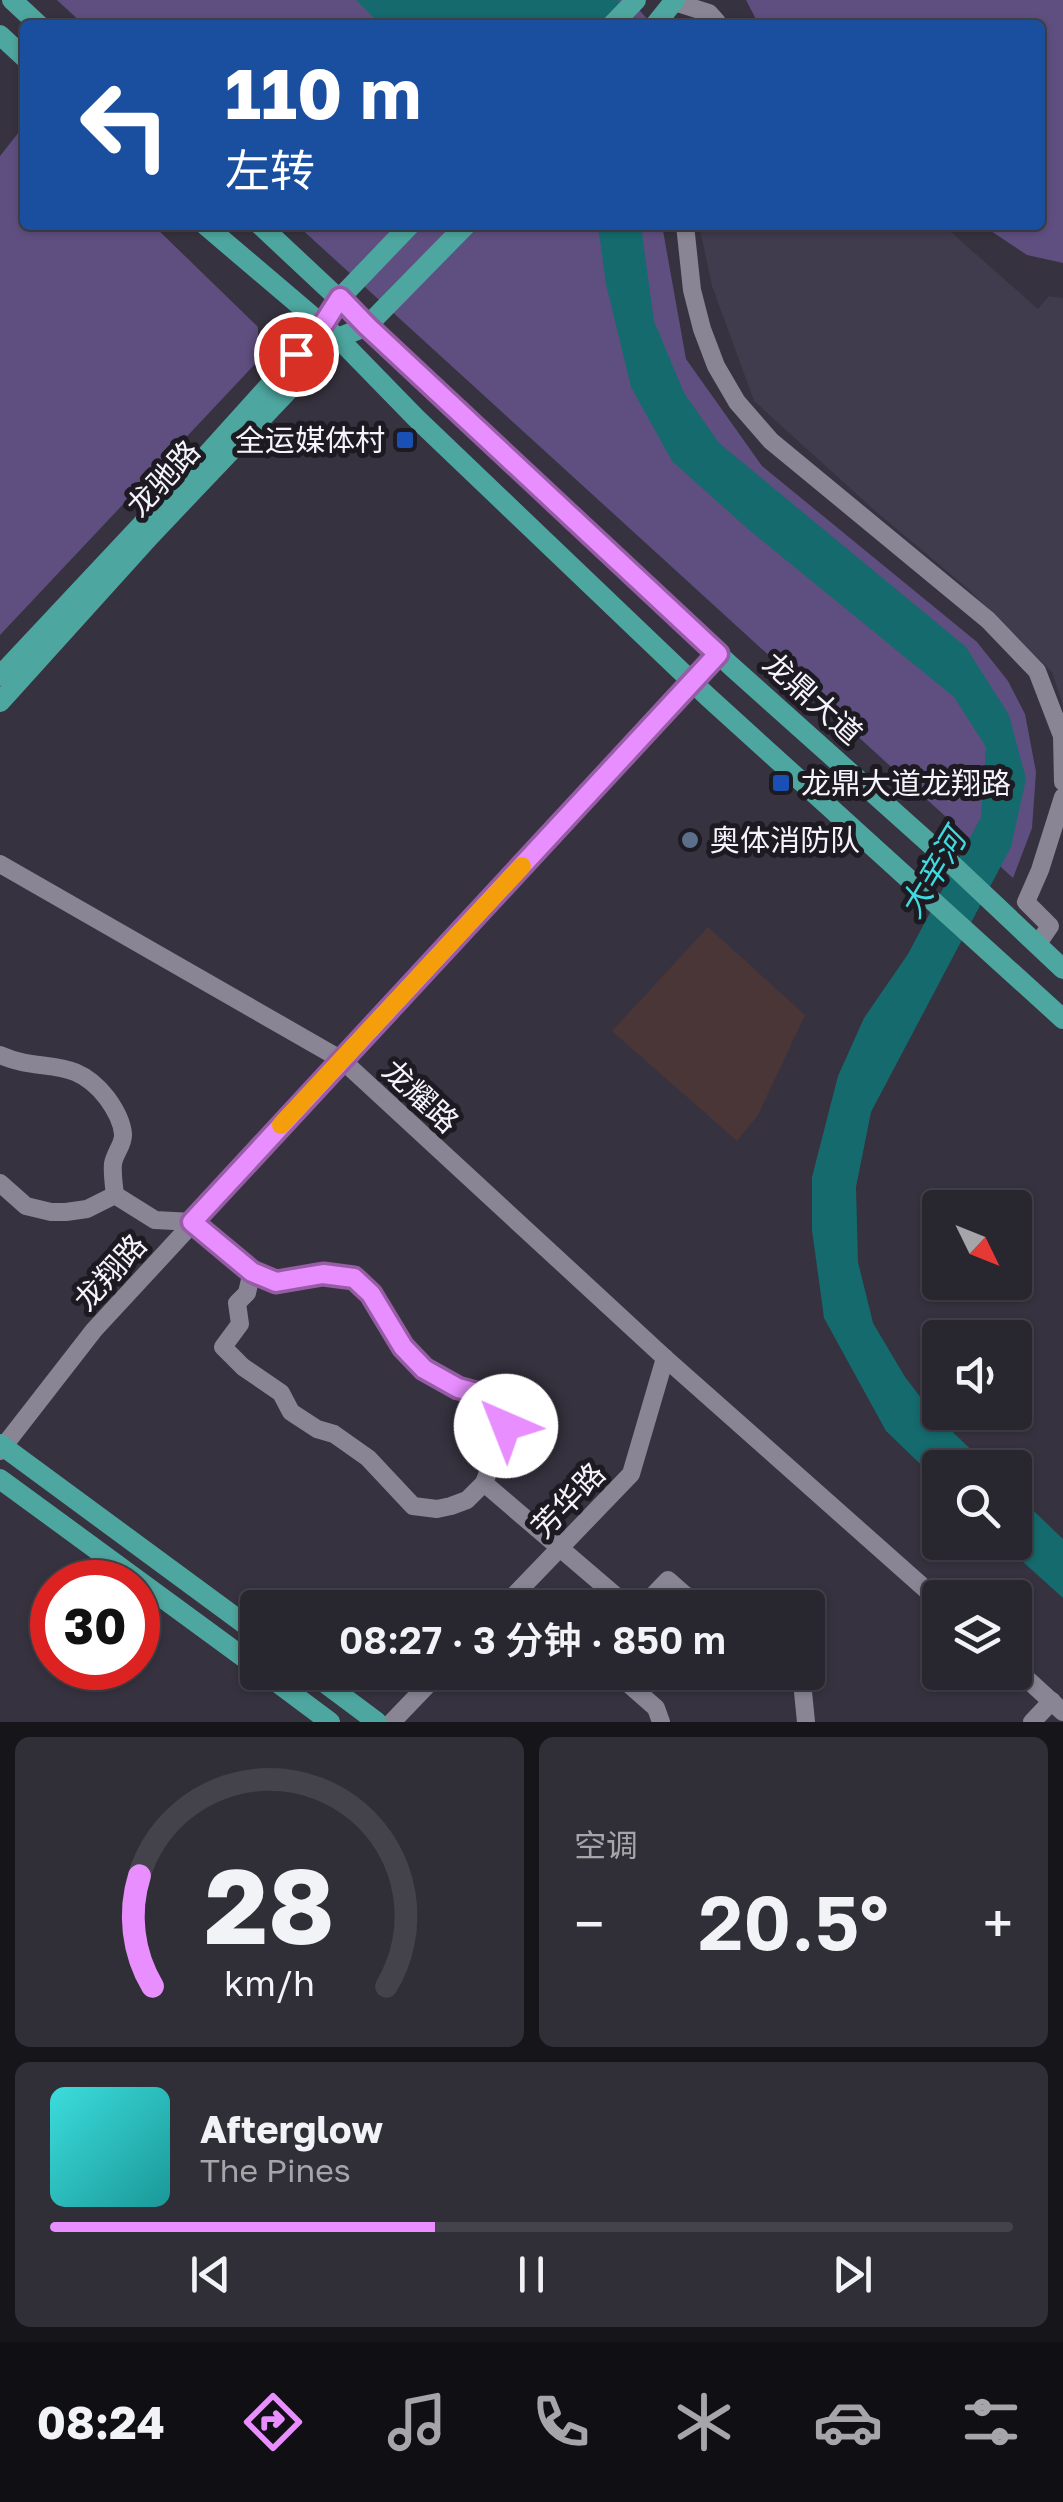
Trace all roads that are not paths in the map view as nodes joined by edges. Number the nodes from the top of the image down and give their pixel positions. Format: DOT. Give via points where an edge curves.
graph roads {
  1 [pos="12,0"];
  2 [pos="636,0"];
  3 [pos="666,11"];
  4 [pos="34,20"];
  5 [pos="617,20"];
  6 [pos="715,20"];
  7 [pos="0,35"];
  8 [pos="20,53"];
  9 [pos="211,230"];
  10 [pos="265,230"];
  11 [pos="405,230"];
  12 [pos="461,230"];
  13 [pos="685,230"];
  14 [pos="340,298"];
  15 [pos="367,326"];
  16 [pos="330,332"];
  17 [pos="718,654"];
  18 [pos="0,676"];
  19 [pos="694,683"];
  20 [pos="0,702"];
  21 [pos="1063,782"];
  22 [pos="1063,797"];
  23 [pos="0,864"];
  24 [pos="1038,944"];
  25 [pos="1063,970"];
  26 [pos="1063,1019"];
  27 [pos="0,1055"];
  28 [pos="342,1060"];
  29 [pos="0,1182"];
  30 [pos="115,1196"];
  31 [pos="192,1222"];
  32 [pos="252,1272"];
  33 [pos="665,1358"];
  34 [pos="1,1447"];
  35 [pos="0,1478"];
  36 [pos="484,1483"];
  37 [pos="561,1546"];
  38 [pos="922,1586"];
  39 [pos="519,1590"];
  40 [pos="610,1590"];
  41 [pos="658,1590"];
  42 [pos="679,1590"];
  43 [pos="240,1621"];
  44 [pos="240,1655"];
  45 [pos="1032,1683"];
  46 [pos="287,1690"];
  47 [pos="334,1690"];
  48 [pos="423,1690"];
  49 [pos="635,1690"];
  50 [pos="803,1690"];
  51 [pos="1058,1706"];
  52 [pos="330,1722"];
  53 [pos="378,1722"];
  54 [pos="392,1722"];
  55 [pos="661,1722"];
  56 [pos="806,1722"];
  57 [pos="1032,1722"];
  1 -- 4 [label="main road"];
  2 -- 5 [label="main road"];
  3 -- 6 [label="street" via="710,13"];
  7 -- 8 [label="main road"];
  9 -- 16 [label="main road"];
  10 -- 14 [label="main road, 龙鼎大道"];
  11 -- 14 [label="main road, 龙驰路"];
  12 -- 15 [label="main road, 龙驰路"];
  13 -- 21 [label="street" via="702,328 737,402 782,450 988,620 1038,671 1062,736"];
  14 -- 15 [label="main road, 龙鼎大道"];
  14 -- 16 [label="main road, 龙驰路"];
  15 -- 16 [label="main road, 龙驰路"];
  15 -- 17 [label="main road, 龙鼎大道"];
  16 -- 18 [label="main road, 龙驰路"];
  16 -- 19 [label="main road"];
  16 -- 20 [label="main road, 龙驰路"];
  17 -- 19 [label="street, 龙翔路"];
  17 -- 24 [label="main road, 龙鼎大道"];
  19 -- 26 [label="main road"];
  19 -- 28 [label="street, 龙翔路"];
  22 -- 24 [label="street" via="1026,902 1050,926"];
  23 -- 28 [label="street, 龙耀路"];
  24 -- 25 [label="main road, 龙鼎大道"];
  27 -- 30 [label="street" via="66,1068 101,1090 117,1111 124,1137 113,1162"];
  28 -- 31 [label="street, 龙翔路"];
  28 -- 33 [label="street, 龙耀路"];
  29 -- 30 [label="street" via="26,1206 51,1212 87,1210"];
  30 -- 31 [label="street" via="155,1220"];
  31 -- 32 [label="street"];
  31 -- 34 [label="street, 龙翔路"];
  32 -- 36 [label="street" via="276,1282 323,1274 354,1278 424,1369 484,1395 506,1426"];
  32 -- 36 [label="street" via="237,1303 240,1324 223,1347 281,1393 292,1412 368,1458 413,1506 451,1506"];
  33 -- 37 [label="street, 芳华路" via="631,1474"];
  33 -- 38 [label="street, 龙耀路"];
  34 -- 43 [label="main road"];
  35 -- 44 [label="main road"];
  36 -- 37 [label="street"];
  37 -- 39 [label="street, 芳华路"];
  37 -- 40 [label="street"];
  41 -- 42 [label="street" via="668,1580"];
  45 -- 51 [label="street"];
  46 -- 52 [label="main road"];
  47 -- 53 [label="main road"];
  48 -- 54 [label="street"];
  49 -- 55 [label="street"];
  50 -- 56 [label="street"];
  51 -- 57 [label="street"];
}
